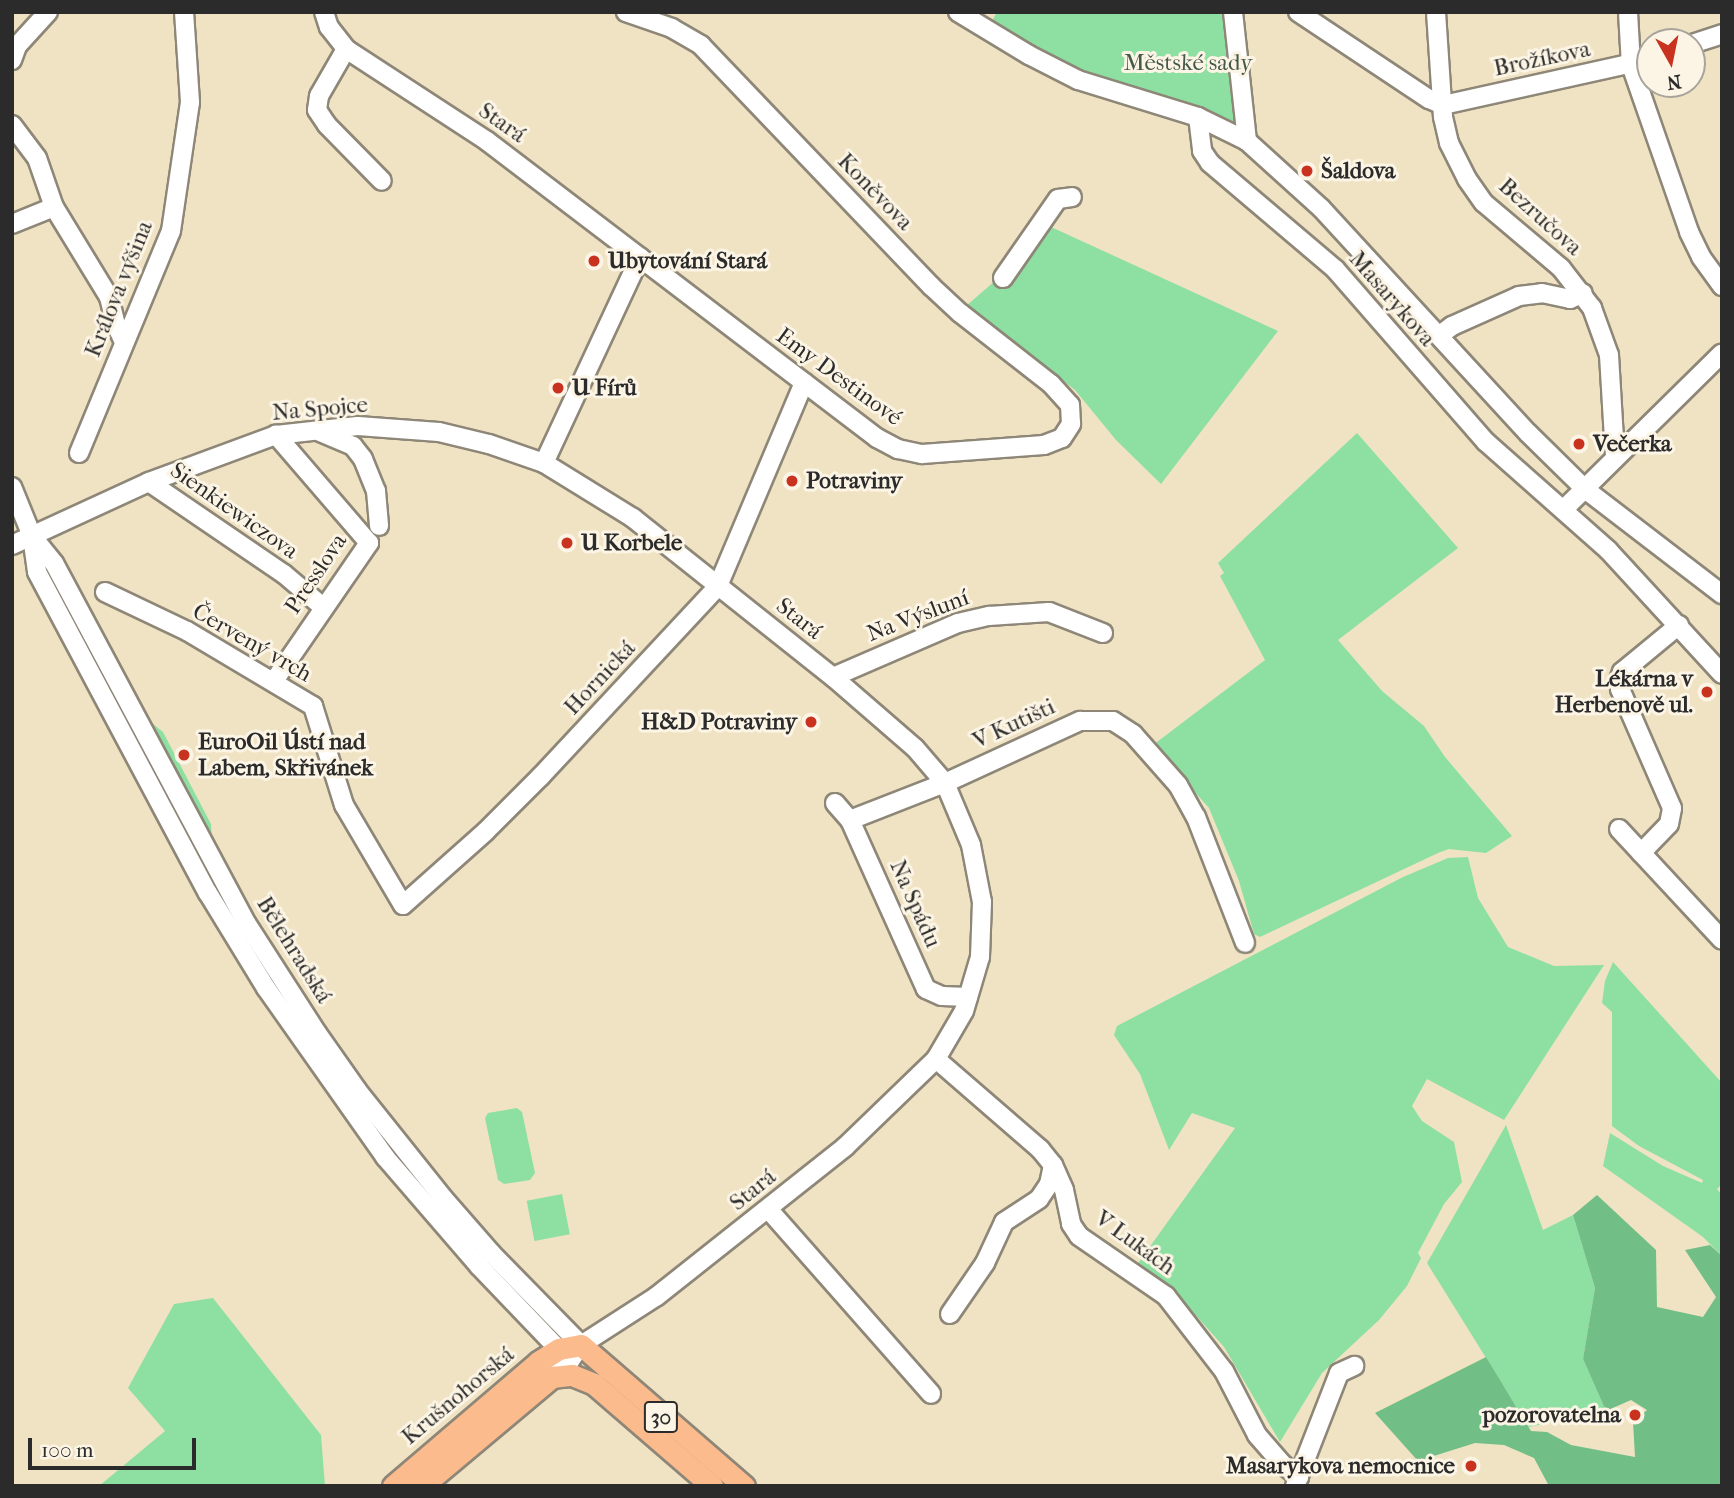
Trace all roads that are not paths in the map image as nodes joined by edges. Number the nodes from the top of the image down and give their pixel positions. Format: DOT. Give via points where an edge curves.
graph roads {
  1 [pos="48,12"];
  2 [pos="184,12"];
  3 [pos="324,12"];
  4 [pos="626,12"];
  5 [pos="958,12"];
  6 [pos="1233,12"];
  7 [pos="1298,12"];
  8 [pos="1436,12"];
  9 [pos="1628,12"];
  10 [pos="346,49"];
  11 [pos="12,60"];
  12 [pos="1636,63"];
  13 [pos="1631,65"];
  14 [pos="1443,105"];
  15 [pos="1198,117"];
  16 [pos="12,125"];
  17 [pos="1247,141"];
  18 [pos="382,181"];
  19 [pos="1072,197"];
  20 [pos="54,207"];
  21 [pos="12,225"];
  22 [pos="640,257"];
  23 [pos="1003,278"];
  24 [pos="1722,286"];
  25 [pos="1583,293"];
  26 [pos="1440,335"];
  27 [pos="124,342"];
  28 [pos="1722,353"];
  29 [pos="804,382"];
  30 [pos="1071,424"];
  31 [pos="317,430"];
  32 [pos="276,435"];
  33 [pos="79,453"];
  34 [pos="1615,456"];
  35 [pos="544,463"];
  36 [pos="149,482"];
  37 [pos="12,486"];
  38 [pos="1585,489"];
  39 [pos="1563,510"];
  40 [pos="379,526"];
  41 [pos="32,536"];
  42 [pos="12,545"];
  43 [pos="718,586"];
  44 [pos="105,593"];
  45 [pos="1722,594"];
  46 [pos="324,608"];
  47 [pos="1679,625"];
  48 [pos="1103,633"];
  49 [pos="1722,674"];
  50 [pos="833,677"];
  51 [pos="274,681"];
  52 [pos="945,783"];
  53 [pos="835,803"];
  54 [pos="850,820"];
  55 [pos="1619,829"];
  56 [pos="370,846"];
  57 [pos="1641,853"];
  58 [pos="1722,940"];
  59 [pos="1245,943"];
  60 [pos="968,997"];
  61 [pos="936,1059"];
  62 [pos="1053,1165"];
  63 [pos="769,1210"];
  64 [pos="950,1314"];
  65 [pos="526,1316"];
  66 [pos="560,1324"];
  67 [pos="614,1325"];
  68 [pos="568,1353"];
  69 [pos="1354,1366"];
  70 [pos="545,1369"];
  71 [pos="601,1377"];
  72 [pos="932,1394"];
  73 [pos="1297,1482"];
  74 [pos="393,1486"];
  75 [pos="422,1486"];
  76 [pos="712,1486"];
  77 [pos="744,1486"];
  1 -- 11 [label="street" via="17,46"];
  2 -- 27 [label="street, Králova výšina" via="190,102 171,231"];
  3 -- 10 [label="street, Stará"];
  4 -- 30 [label="street, Koněvova" via="672,28 701,45 933,288 1051,384 1070,405"];
  5 -- 15 [label="street, Masarykova" via="1078,80"];
  6 -- 17 [label="street"];
  7 -- 14 [label="street"];
  8 -- 14 [label="street, Bezručova"];
  9 -- 13 [label="street"];
  10 -- 18 [label="street" via="319,96 317,110"];
  10 -- 22 [label="street, Stará" via="487,141"];
  12 -- 13 [label="street, Brožíkova"];
  13 -- 14 [label="street, Brožíkova"];
  13 -- 24 [label="street" via="1689,232"];
  14 -- 25 [label="street, Bezručova" via="1449,143 1484,204 1561,268"];
  15 -- 17 [label="street, Masarykova"];
  15 -- 39 [label="street, Masarykova" via="1202,151 1210,163 1335,269 1486,442"];
  16 -- 20 [label="street" via="37,158"];
  17 -- 26 [label="street, Masarykova" via="1321,208"];
  19 -- 23 [label="street" via="1058,199"];
  20 -- 21 [label="street"];
  20 -- 27 [label="street" via="109,297"];
  22 -- 29 [label="street, Emy Destinové"];
  22 -- 35 [label="street"];
  25 -- 26 [label="street" via="1570,299 1542,293 1519,296"];
  25 -- 34 [label="street, Bezručova" via="1609,355"];
  26 -- 38 [label="street, Masarykova"];
  27 -- 33 [label="street, Králova výšina"];
  28 -- 34 [label="street"];
  29 -- 30 [label="street, Emy Destinové" via="877,438 898,450 922,454 1044,445 1062,439"];
  29 -- 43 [label="street, Hornická"];
  31 -- 32 [label="street, Na Spojce"];
  31 -- 35 [label="street, Na Spojce" via="358,426 439,432"];
  31 -- 40 [label="street, Presslova" via="353,446 363,458 376,491"];
  32 -- 36 [label="street, Na Spojce"];
  32 -- 46 [label="street, Presslova" via="369,543"];
  34 -- 38 [label="street"];
  35 -- 43 [label="street, Stará" via="632,518"];
  36 -- 41 [label="street, Na Spojce"];
  36 -- 46 [label="street, Sienkiewiczova" via="284,574"];
  37 -- 41 [label="street, Bělehradská"];
  38 -- 39 [label="street"];
  38 -- 45 [label="street, Masarykova"];
  39 -- 47 [label="street, Masarykova"];
  41 -- 42 [label="street, Na Spojce"];
  41 -- 65 [label="street, Bělehradská" via="37,572 208,893 265,988 385,1157"];
  41 -- 66 [label="street, Bělehradská" via="54,563 247,924 317,1033 444,1199"];
  43 -- 50 [label="street, Stará"];
  43 -- 56 [label="street, Hornická" via="541,776 402,905"];
  44 -- 51 [label="street, Červený vrch" via="187,631"];
  46 -- 51 [label="street, Presslova"];
  47 -- 49 [label="street, Masarykova"];
  47 -- 57 [label="street" via="1622,672 1619,680 1672,808 1669,824"];
  48 -- 50 [label="street, Na Výsluní" via="1049,612 989,616 958,623"];
  50 -- 52 [label="street, Stará" via="915,748"];
  51 -- 56 [label="street, Červený vrch" via="313,706 344,805"];
  52 -- 54 [label="street, V Kutišti"];
  52 -- 59 [label="street, V Kutišti" via="1080,720 1113,721 1133,734 1178,786 1196,817"];
  52 -- 60 [label="street, Stará" via="971,845 982,902 980,957"];
  53 -- 54 [label="street, Na Spádu"];
  54 -- 60 [label="street, Na Spádu" via="926,989 942,996"];
  55 -- 57 [label="street"];
  57 -- 58 [label="street"];
  60 -- 61 [label="street, Stará"];
  61 -- 62 [label="street, V Lukách" via="1041,1149"];
  61 -- 63 [label="street, Stará" via="845,1147"];
  62 -- 64 [label="street" via="1049,1184 1039,1199 1004,1222 985,1263"];
  62 -- 73 [label="street, V Lukách" via="1079,1237 1166,1296 1224,1371 1257,1435"];
  63 -- 67 [label="street, Stará"];
  63 -- 72 [label="street"];
  65 -- 68 [label="street, Bělehradská"];
  65 -- 70 [label="street, Bělehradská"];
  66 -- 67 [label="street, Stará" via="586,1331"];
  66 -- 68 [label="street, Bělehradská"];
  67 -- 68 [label="street, Stará"];
  67 -- 71 [label="street" via="605,1346"];
  68 -- 70 [label="main road, Krušnohorská"];
  68 -- 71 [label="main road, 30"];
  69 -- 73 [label="street" via="1339,1373"];
  70 -- 71 [label="main road, 30"];
  70 -- 74 [label="main road, Krušnohorská"];
  70 -- 75 [label="main road, Krušnohorská"];
  71 -- 76 [label="main road, 30"];
  71 -- 77 [label="main road, 30"];
}
